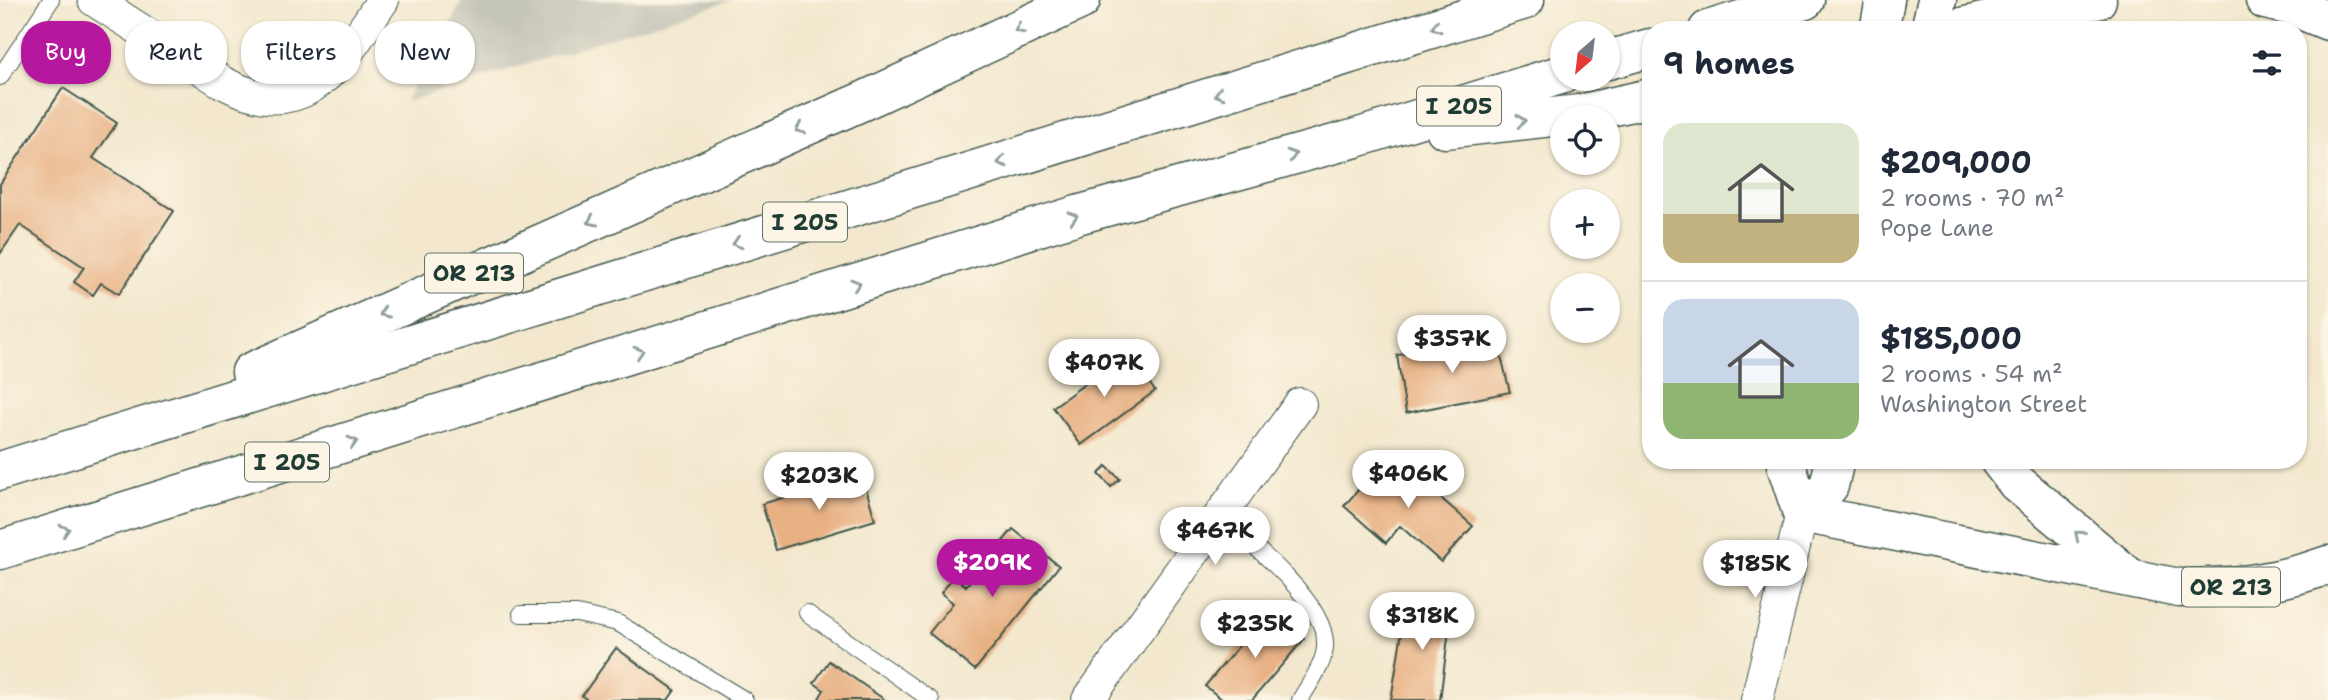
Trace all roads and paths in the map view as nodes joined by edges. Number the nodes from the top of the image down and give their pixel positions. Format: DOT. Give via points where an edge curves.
graph roads {
  1 [pos="51,0"];
  2 [pos="94,0"];
  3 [pos="383,0"];
  4 [pos="1081,0"];
  5 [pos="1525,0"];
  6 [pos="1805,0"];
  7 [pos="1885,0"];
  8 [pos="1937,0"];
  9 [pos="2097,0"];
  10 [pos="2265,0"];
  11 [pos="1737,21"];
  12 [pos="1881,21"];
  13 [pos="1932,21"];
  14 [pos="1987,21"];
  15 [pos="2328,21"];
  16 [pos="1642,50"];
  17 [pos="1620,57"];
  18 [pos="0,77"];
  19 [pos="1550,78"];
  20 [pos="1642,100"];
  21 [pos="1356,138"];
  22 [pos="1300,404"];
  23 [pos="86,445"];
  24 [pos="1787,469"];
  25 [pos="1833,469"];
  26 [pos="2006,469"];
  27 [pos="0,471"];
  28 [pos="1802,513"];
  29 [pos="1219,517"];
  30 [pos="0,550"];
  31 [pos="2328,565"];
  32 [pos="2131,579"];
  33 [pos="807,613"];
  34 [pos="521,614"];
  35 [pos="745,700"];
  36 [pos="931,700"];
  37 [pos="1088,700"];
  38 [pos="1300,700"];
  39 [pos="1758,700"];
  1 -- 18 [label="lane"];
  2 -- 3 [label="street" via="243,94 264,99 287,97 323,80 337,68"];
  4 -- 23 [label="highway, OR 213, one-way"];
  5 -- 23 [label="highway, I 205, one-way"];
  6 -- 11 [label="highway"];
  7 -- 12 [label="highway"];
  8 -- 13 [label="highway"];
  9 -- 14 [label="highway"];
  10 -- 15 [label="highway"];
  16 -- 17 [label="highway"];
  19 -- 21 [label="highway, I 205"];
  21 -- 20 [label="highway, one-way" via="1579,114"];
  30 -- 21 [label="highway, I 205, one-way" via="1077,215"];
  22 -- 29 [label="street"];
  23 -- 27 [label="highway, I 205"];
  24 -- 28 [label="highway"];
  25 -- 28 [label="highway" via="1829,486"];
  32 -- 26 [label="highway, OR 213, one-way"];
  28 -- 32 [label="highway"];
  28 -- 39 [label="street"];
  29 -- 37 [label="street"];
  29 -- 38 [label="lane" via="1269,557 1324,628 1325,648"];
  31 -- 32 [label="highway, OR 213" via="2293,578 2242,587 2179,588"];
  33 -- 36 [label="lane"];
  34 -- 35 [label="lane" via="577,614 618,623"];
}
